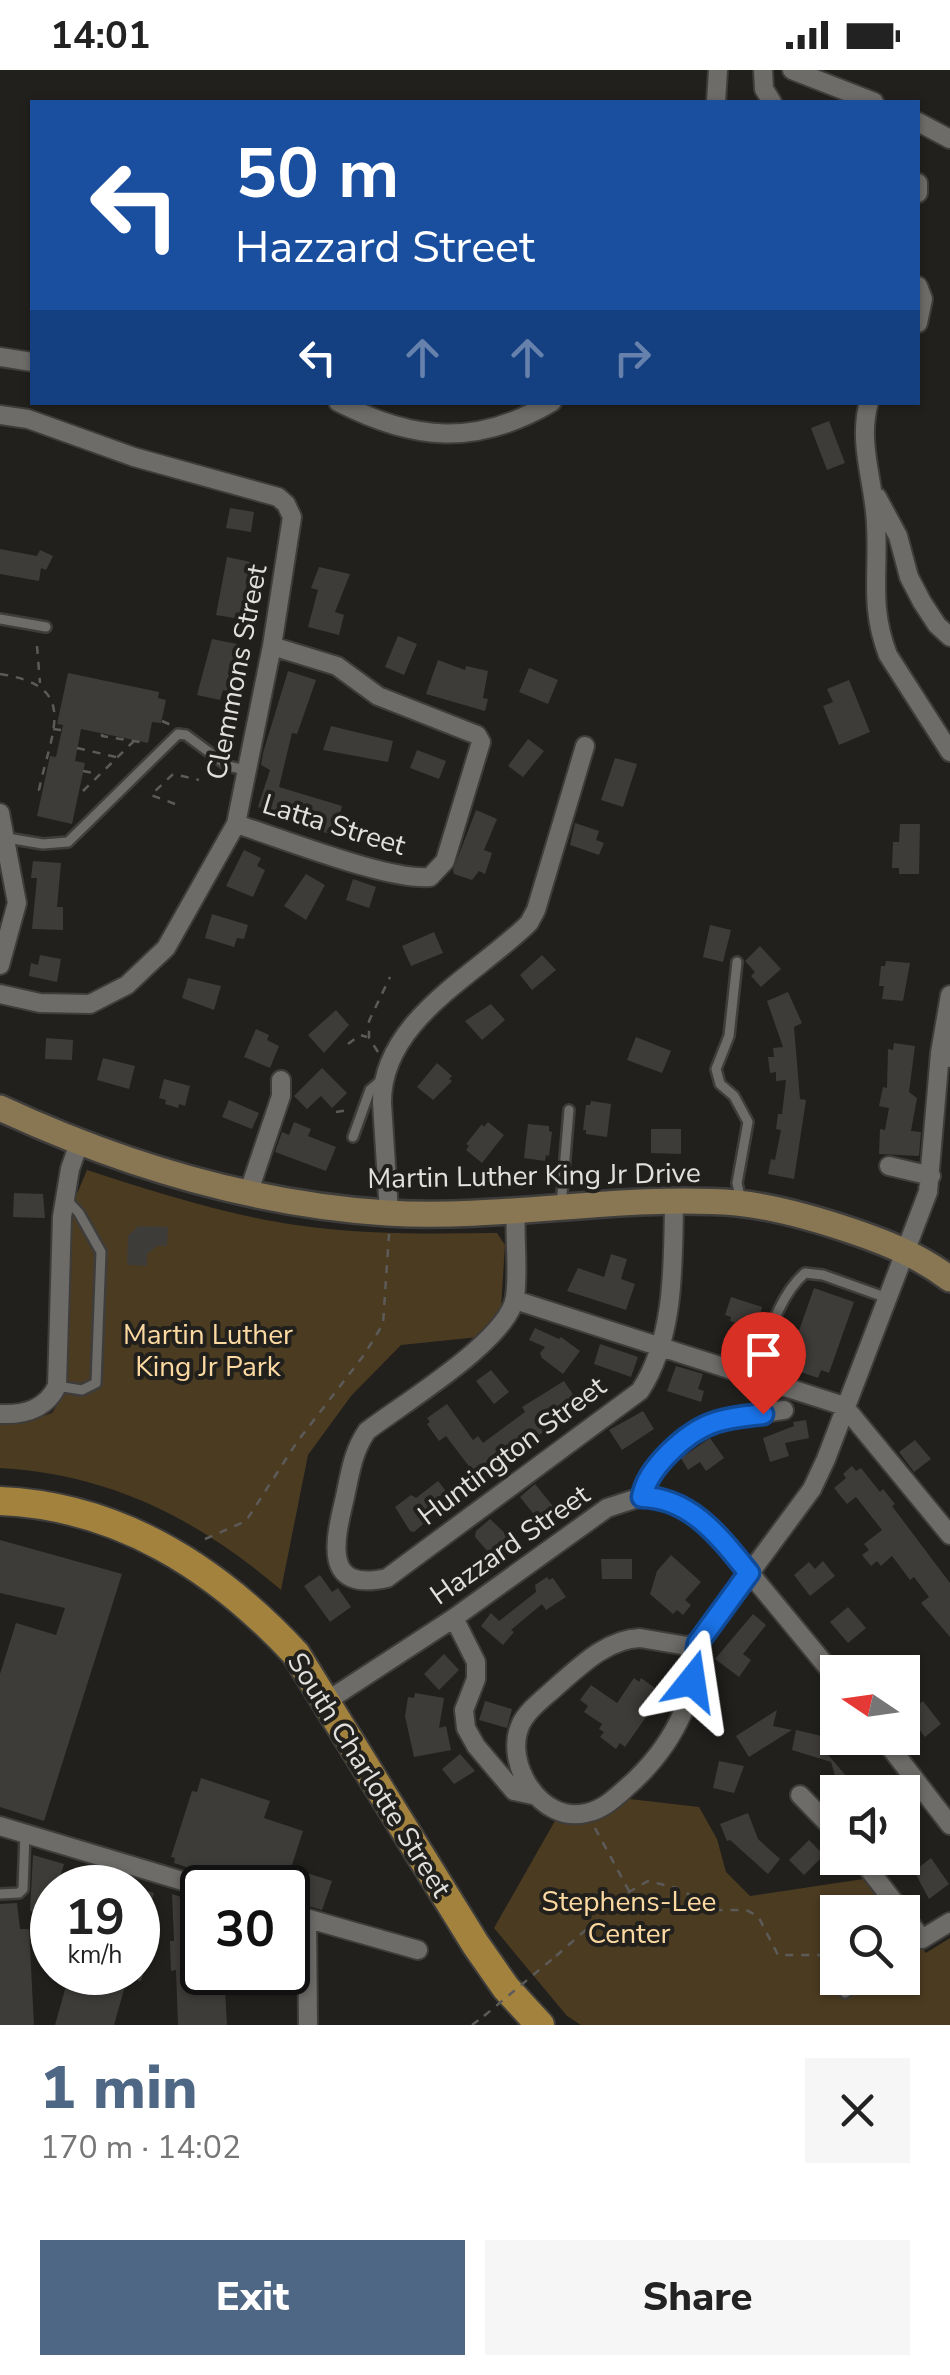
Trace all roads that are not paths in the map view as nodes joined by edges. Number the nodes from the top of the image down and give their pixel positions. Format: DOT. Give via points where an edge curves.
graph roads {
  1 [pos="718,70"];
  2 [pos="763,70"];
  3 [pos="792,70"];
  4 [pos="716,100"];
  5 [pos="771,100"];
  6 [pos="869,100"];
  7 [pos="920,123"];
  8 [pos="950,138"];
  9 [pos="0,357"];
  10 [pos="30,362"];
  11 [pos="343,405"];
  12 [pos="546,405"];
  13 [pos="868,405"];
  14 [pos="0,415"];
  15 [pos="869,482"];
  16 [pos="0,619"];
  17 [pos="46,628"];
  18 [pos="950,637"];
  19 [pos="272,646"];
  20 [pos="585,746"];
  21 [pos="950,752"];
  22 [pos="246,770"];
  23 [pos="0,813"];
  24 [pos="236,824"];
  25 [pos="7,838"];
  26 [pos="737,962"];
  27 [pos="0,965"];
  28 [pos="0,994"];
  29 [pos="950,996"];
  30 [pos="945,1056"];
  31 [pos="384,1078"];
  32 [pos="281,1080"];
  33 [pos="0,1108"];
  34 [pos="570,1110"];
  35 [pos="353,1136"];
  36 [pos="79,1144"];
  37 [pos="889,1166"];
  38 [pos="931,1176"];
  39 [pos="248,1194"];
  40 [pos="64,1197"];
  41 [pos="674,1202"];
  42 [pos="741,1204"];
  43 [pos="561,1208"];
  44 [pos="516,1211"];
  45 [pos="388,1213"];
  46 [pos="906,1251"];
  47 [pos="950,1280"];
  48 [pos="888,1298"];
  49 [pos="515,1300"];
  50 [pos="660,1344"];
  51 [pos="754,1376"];
  52 [pos="56,1386"];
  53 [pos="844,1406"];
  54 [pos="784,1410"];
  55 [pos="0,1414"];
  56 [pos="642,1497"];
  57 [pos="0,1501"];
  58 [pos="950,1535"];
  59 [pos="749,1573"];
  60 [pos="454,1618"];
  61 [pos="698,1643"];
  62 [pos="820,1658"];
  63 [pos="328,1701"];
  64 [pos="896,1755"];
  65 [pos="800,1795"];
  66 [pos="537,1796"];
  67 [pos="820,1816"];
  68 [pos="950,1825"];
  69 [pos="0,1826"];
  70 [pos="25,1834"];
  71 [pos="873,1875"];
  72 [pos="180,1880"];
  73 [pos="0,1894"];
  74 [pos="888,1895"];
  75 [pos="310,1921"];
  76 [pos="950,1922"];
  77 [pos="920,1936"];
  78 [pos="922,1939"];
  79 [pos="418,1950"];
  80 [pos="308,1995"];
  81 [pos="308,2025"];
  82 [pos="540,2025"];
  1 -- 4 [label="street"];
  2 -- 5 [label="street"];
  3 -- 6 [label="street"];
  7 -- 8 [label="street"];
  9 -- 10 [label="street"];
  11 -- 12 [label="street" via="418,433 469,434"];
  13 -- 15 [label="street"];
  14 -- 19 [label="street, Clemmons Street" via="278,497 292,517"];
  15 -- 18 [label="street" via="898,536 909,577"];
  15 -- 21 [label="street" via="882,639"];
  16 -- 17 [label="lane"];
  19 -- 22 [label="street, Clemmons Street"];
  19 -- 24 [label="street, Latta Street" via="337,666 378,696 481,742 445,861 430,878"];
  20 -- 31 [label="street" via="529,923 438,998 402,1041"];
  22 -- 24 [label="street, Clemmons Street"];
  22 -- 25 [label="lane" via="178,734 68,842"];
  23 -- 25 [label="street"];
  24 -- 28 [label="street, Clemmons Street" via="166,948 127,985 90,1004 67,1006"];
  25 -- 27 [label="street" via="17,903"];
  26 -- 42 [label="lane" via="729,1036 716,1068 748,1122 737,1183"];
  29 -- 30 [label="street"];
  30 -- 38 [label="street"];
  31 -- 35 [label="lane" via="370,1090"];
  31 -- 45 [label="street"];
  32 -- 39 [label="street"];
  33 -- 36 [label="main road, Martin Luther King Jr Drive"];
  34 -- 43 [label="lane"];
  36 -- 39 [label="main road, Martin Luther King Jr Drive"];
  36 -- 40 [label="street"];
  37 -- 38 [label="street"];
  38 -- 46 [label="street"];
  39 -- 45 [label="main road, Martin Luther King Jr Drive"];
  40 -- 52 [label="street"];
  40 -- 52 [label="lane" via="101,1252 100,1292 96,1383 82,1390"];
  41 -- 42 [label="main road, Martin Luther King Jr Drive"];
  41 -- 43 [label="main road, Martin Luther King Jr Drive"];
  41 -- 50 [label="street, Huntington Street"];
  42 -- 46 [label="main road, Martin Luther King Jr Drive" via="831,1223"];
  43 -- 44 [label="main road, Martin Luther King Jr Drive"];
  44 -- 45 [label="main road, Martin Luther King Jr Drive"];
  44 -- 49 [label="street"];
  46 -- 47 [label="main road, Martin Luther King Jr Drive"];
  46 -- 48 [label="street"];
  48 -- 51 [label="lane" via="805,1273 780,1308"];
  48 -- 53 [label="street"];
  49 -- 50 [label="street"];
  49 -- 50 [label="street, Huntington Street" via="470,1356 367,1430 356,1446 335,1536 336,1560 348,1576 367,1582 406,1565 640,1391"];
  50 -- 51 [label="street"];
  51 -- 53 [label="street"];
  52 -- 55 [label="street" via="42,1406"];
  53 -- 58 [label="street"];
  53 -- 59 [label="street" via="812,1490"];
  54 -- 56 [label="street" via="717,1422 693,1434 653,1468"];
  56 -- 59 [label="street" via="680,1504 716,1532"];
  56 -- 60 [label="street, Hazzard Street" via="607,1508"];
  57 -- 63 [label="main road, South Charlotte Street" via="56,1506 130,1528 166,1547 260,1615"];
  59 -- 61 [label="street"];
  59 -- 62 [label="street"];
  60 -- 63 [label="street, Hazzard Street"];
  60 -- 66 [label="street" via="476,1662 466,1728 514,1792"];
  61 -- 66 [label="street" via="669,1742 636,1779 587,1813 550,1807"];
  61 -- 66 [label="street" via="615,1643 538,1704 521,1723 515,1754"];
  63 -- 82 [label="main road, South Charlotte Street" via="476,1945"];
  64 -- 68 [label="street"];
  65 -- 67 [label="street"];
  69 -- 70 [label="street"];
  70 -- 72 [label="street"];
  70 -- 73 [label="lane" via="23,1889"];
  71 -- 74 [label="street"];
  75 -- 79 [label="street"];
  76 -- 78 [label="street"];
  77 -- 78 [label="street"];
  80 -- 81 [label="street"];
}
